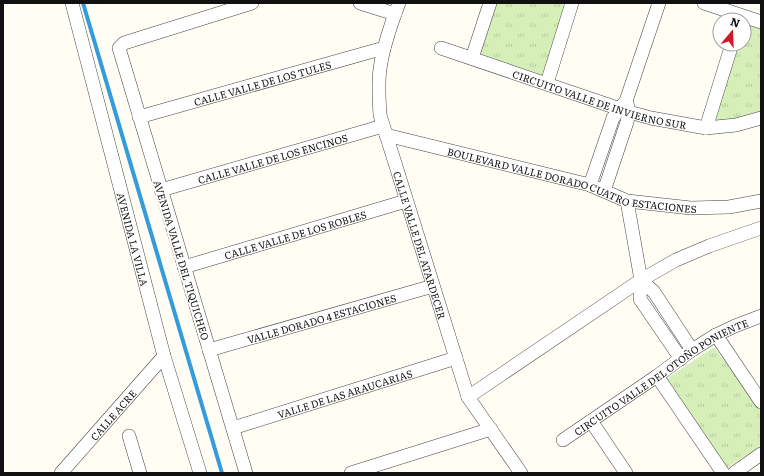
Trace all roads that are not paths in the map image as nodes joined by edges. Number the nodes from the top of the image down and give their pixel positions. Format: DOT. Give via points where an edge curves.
graph roads {
  1 [pos="72,3"];
  2 [pos="252,3"];
  3 [pos="360,3"];
  4 [pos="490,3"];
  5 [pos="572,3"];
  6 [pos="659,3"];
  7 [pos="704,3"];
  8 [pos="397,9"];
  9 [pos="726,12"];
  10 [pos="384,48"];
  11 [pos="441,48"];
  12 [pos="730,52"];
  13 [pos="472,58"];
  14 [pos="547,83"];
  15 [pos="625,107"];
  16 [pos="139,117"];
  17 [pos="761,118"];
  18 [pos="706,128"];
  19 [pos="384,131"];
  20 [pos="590,185"];
  21 [pos="161,190"];
  22 [pos="604,191"];
  23 [pos="406,201"];
  24 [pos="627,201"];
  25 [pos="761,201"];
  26 [pos="761,228"];
  27 [pos="184,267"];
  28 [pos="641,280"];
  29 [pos="433,286"];
  30 [pos="761,316"];
  31 [pos="716,335"];
  32 [pos="209,350"];
  33 [pos="692,350"];
  34 [pos="164,356"];
  35 [pos="456,358"];
  36 [pos="681,358"];
  37 [pos="657,376"];
  38 [pos="468,397"];
  39 [pos="761,402"];
  40 [pos="591,421"];
  41 [pos="233,428"];
  42 [pos="490,429"];
  43 [pos="129,436"];
  44 [pos="563,440"];
  45 [pos="761,454"];
  46 [pos="61,473"];
  47 [pos="140,473"];
  48 [pos="200,473"];
  49 [pos="246,473"];
  50 [pos="351,473"];
  51 [pos="521,473"];
  52 [pos="626,473"];
  53 [pos="723,473"];
  54 [pos="734,473"];
  1 -- 34 [label="street, AVENIDA LA VILLA"];
  2 -- 16 [label="street, AVENIDA VALLE DEL TIQUICHEO" via="124,43 119,48"];
  3 -- 8 [label="street"];
  4 -- 13 [label="street"];
  5 -- 14 [label="street"];
  6 -- 15 [label="street"];
  7 -- 9 [label="street"];
  8 -- 10 [label="street, CALLE VALLE DEL ATARDECER"];
  10 -- 16 [label="street, CALLE VALLE DE LOS TULES"];
  10 -- 19 [label="street, CALLE VALLE DEL ATARDECER" via="378,92"];
  11 -- 13 [label="street, CIRCUITO VALLE DE INVIERNO SUR"];
  12 -- 18 [label="street"];
  13 -- 14 [label="street, CIRCUITO VALLE DE INVIERNO SUR"];
  14 -- 15 [label="street, CIRCUITO VALLE DE INVIERNO SUR"];
  15 -- 18 [label="street, CIRCUITO VALLE DE INVIERNO SUR" via="650,118"];
  15 -- 20 [label="street" via="613,118"];
  15 -- 22 [label="street" via="627,122"];
  16 -- 21 [label="street, AVENIDA VALLE DEL TIQUICHEO"];
  17 -- 18 [label="street, CIRCUITO VALLE DE INVIERNO SUR" via="736,125"];
  19 -- 20 [label="street, BOULEVARD VALLE DORADO CUATRO ESTACIONES"];
  19 -- 21 [label="street, CALLE VALLE DE LOS ENCINOS"];
  19 -- 23 [label="street, CALLE VALLE DEL ATARDECER"];
  20 -- 22 [label="street, BOULEVARD VALLE DORADO CUATRO ESTACIONES"];
  21 -- 27 [label="street, AVENIDA VALLE DEL TIQUICHEO"];
  22 -- 24 [label="street, BOULEVARD VALLE DORADO CUATRO ESTACIONES"];
  23 -- 27 [label="street, CALLE VALLE DE LOS ROBLES"];
  23 -- 29 [label="street, CALLE VALLE DEL ATARDECER"];
  24 -- 25 [label="street, BOULEVARD VALLE DORADO CUATRO ESTACIONES" via="691,208 729,207"];
  24 -- 28 [label="street"];
  26 -- 28 [label="street" via="676,260"];
  27 -- 32 [label="street, AVENIDA VALLE DEL TIQUICHEO"];
  28 -- 33 [label="street" via="654,292"];
  28 -- 36 [label="street" via="640,299"];
  28 -- 38 [label="street"];
  29 -- 32 [label="street, VALLE DORADO 4 ESTACIONES"];
  29 -- 35 [label="street, CALLE VALLE DEL ATARDECER"];
  30 -- 31 [label="street, CIRCUITO VALLE DEL OTOÑO PONIENTE"];
  31 -- 33 [label="street, CIRCUITO VALLE DEL OTOÑO PONIENTE"];
  31 -- 39 [label="street"];
  32 -- 41 [label="street, AVENIDA VALLE DEL TIQUICHEO"];
  33 -- 36 [label="street, CIRCUITO VALLE DEL OTOÑO PONIENTE"];
  34 -- 46 [label="street, CALLE ACRE"];
  34 -- 48 [label="street, AVENIDA LA VILLA"];
  35 -- 38 [label="street, CALLE VALLE DEL ATARDECER"];
  35 -- 41 [label="street, VALLE DE LAS ARAUCARIAS"];
  36 -- 37 [label="street, CIRCUITO VALLE DEL OTOÑO PONIENTE"];
  37 -- 40 [label="street, CIRCUITO VALLE DEL OTOÑO PONIENTE"];
  37 -- 53 [label="street"];
  38 -- 42 [label="street, CALLE VALLE DEL ATARDECER"];
  40 -- 44 [label="street, CIRCUITO VALLE DEL OTOÑO PONIENTE"];
  40 -- 52 [label="street"];
  41 -- 49 [label="street, AVENIDA VALLE DEL TIQUICHEO"];
  42 -- 50 [label="street"];
  42 -- 51 [label="street, CALLE VALLE DEL ATARDECER"];
  43 -- 47 [label="street"];
  45 -- 54 [label="street"];
}
